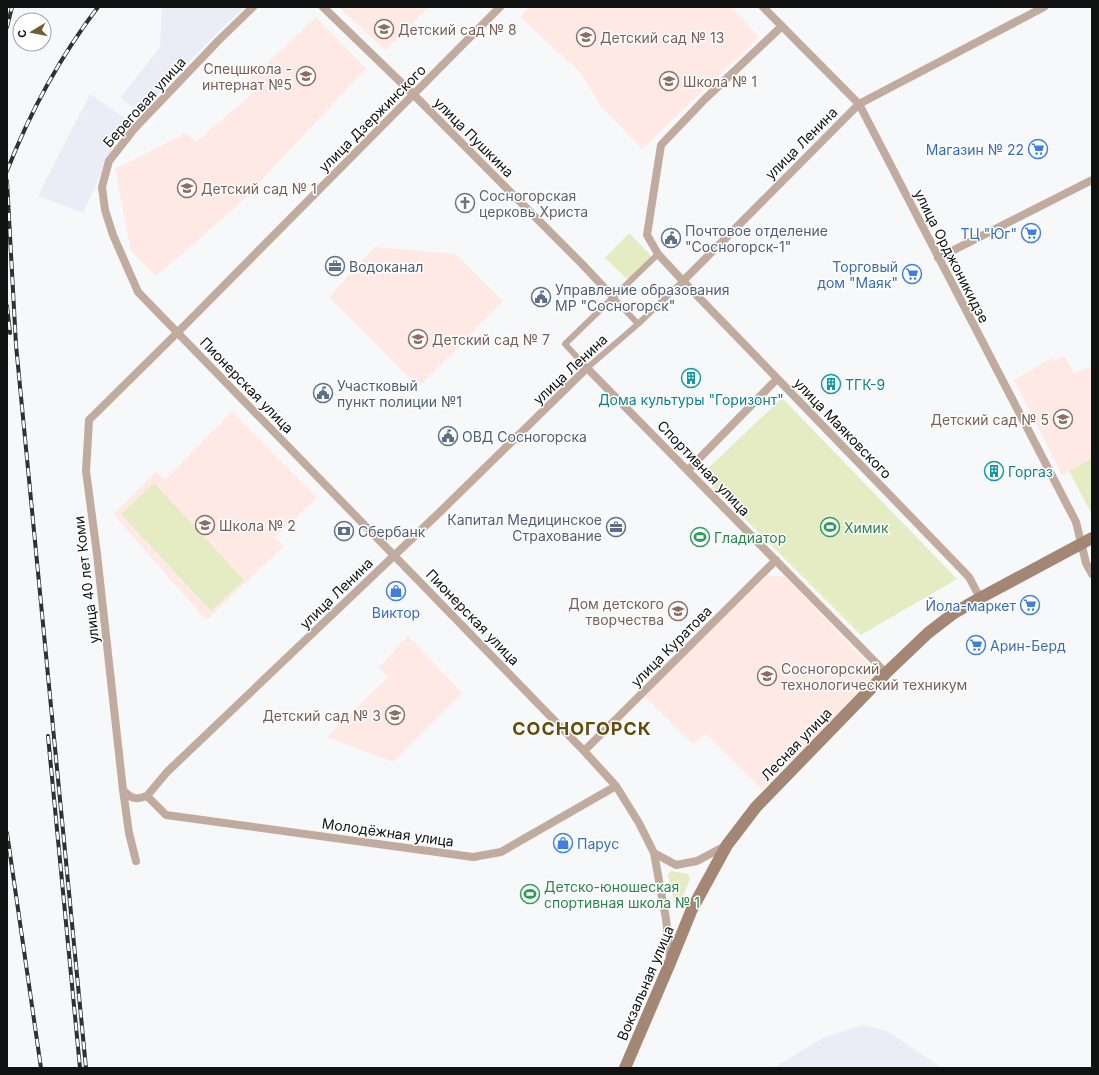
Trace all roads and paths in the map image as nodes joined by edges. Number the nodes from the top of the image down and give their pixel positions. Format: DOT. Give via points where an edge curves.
graph roads {
  1 [pos="253,7"];
  2 [pos="323,7"];
  3 [pos="500,7"];
  4 [pos="763,7"];
  5 [pos="1044,7"];
  6 [pos="782,26"];
  7 [pos="414,95"];
  8 [pos="859,104"];
  9 [pos="1092,180"];
  10 [pos="658,254"];
  11 [pos="938,258"];
  12 [pos="683,281"];
  13 [pos="613,297"];
  14 [pos="638,324"];
  15 [pos="178,332"];
  16 [pos="587,368"];
  17 [pos="777,379"];
  18 [pos="688,470"];
  19 [pos="1092,538"];
  20 [pos="1081,544"];
  21 [pos="394,555"];
  22 [pos="776,560"];
  23 [pos="1092,574"];
  24 [pos="980,598"];
  25 [pos="886,673"];
  26 [pos="584,751"];
  27 [pos="616,786"];
  28 [pos="123,790"];
  29 [pos="147,796"];
  30 [pos="728,845"];
  31 [pos="654,853"];
  32 [pos="136,861"];
  33 [pos="692,909"];
  34 [pos="670,963"];
  35 [pos="625,1068"];
  1 -- 15 [label="street, Береговая улица" via="134,129 109,160 102,187 105,210 113,235 138,292"];
  2 -- 7 [label="street, улица Пушкина"];
  3 -- 7 [label="street, улица Дзержинского"];
  4 -- 6 [label="street, улица Орджоникидзе"];
  5 -- 8 [label="street, улица Ленина"];
  6 -- 8 [label="street, улица Орджоникидзе"];
  6 -- 10 [label="street, улица Маяковского" via="661,145 647,235"];
  7 -- 13 [label="street, улица Пушкина"];
  7 -- 15 [label="street, улица Дзержинского"];
  8 -- 11 [label="street, улица Орджоникидзе"];
  8 -- 12 [label="street, улица Ленина"];
  9 -- 11 [label="street"];
  10 -- 12 [label="street, улица Маяковского"];
  10 -- 13 [label="street"];
  11 -- 20 [label="street, улица Орджоникидзе" via="1076,522"];
  12 -- 14 [label="street, улица Ленина"];
  12 -- 17 [label="street, улица Маяковского"];
  13 -- 14 [label="street, улица Пушкина"];
  13 -- 16 [label="street" via="565,344"];
  14 -- 16 [label="street, улица Ленина"];
  15 -- 21 [label="street, Пионерская улица"];
  15 -- 28 [label="street, улица 40 лет Коми" via="88,420 86,471"];
  16 -- 18 [label="street, Спортивная улица"];
  16 -- 21 [label="street, улица Ленина"];
  17 -- 18 [label="street"];
  17 -- 24 [label="street, улица Маяковского" via="969,577"];
  18 -- 22 [label="street, Спортивная улица"];
  19 -- 20 [label="main road, Лесная улица"];
  20 -- 23 [label="street, улица Орджоникидзе"];
  20 -- 24 [label="main road, Лесная улица"];
  21 -- 26 [label="street, Пионерская улица"];
  21 -- 29 [label="street, улица Ленина" via="167,772"];
  22 -- 25 [label="street, Спортивная улица"];
  22 -- 26 [label="street, улица Куратова"];
  24 -- 25 [label="main road, Лесная улица" via="954,613"];
  25 -- 30 [label="main road, Лесная улица" via="756,807"];
  26 -- 27 [label="street, Пионерская улица"];
  27 -- 29 [label="street, Молодёжная улица" via="501,852 473,857 166,815"];
  27 -- 31 [label="street, Пионерская улица"];
  28 -- 29 [label="street" via="132,798"];
  28 -- 32 [label="street, улица 40 лет Коми"];
  30 -- 31 [label="street" via="697,861 676,865"];
  30 -- 33 [label="main road, Лесная улица"];
  31 -- 34 [label="street, Пионерская улица" via="666,919"];
  33 -- 34 [label="main road, Вокзальная улица"];
  34 -- 35 [label="main road, Вокзальная улица"];
}
